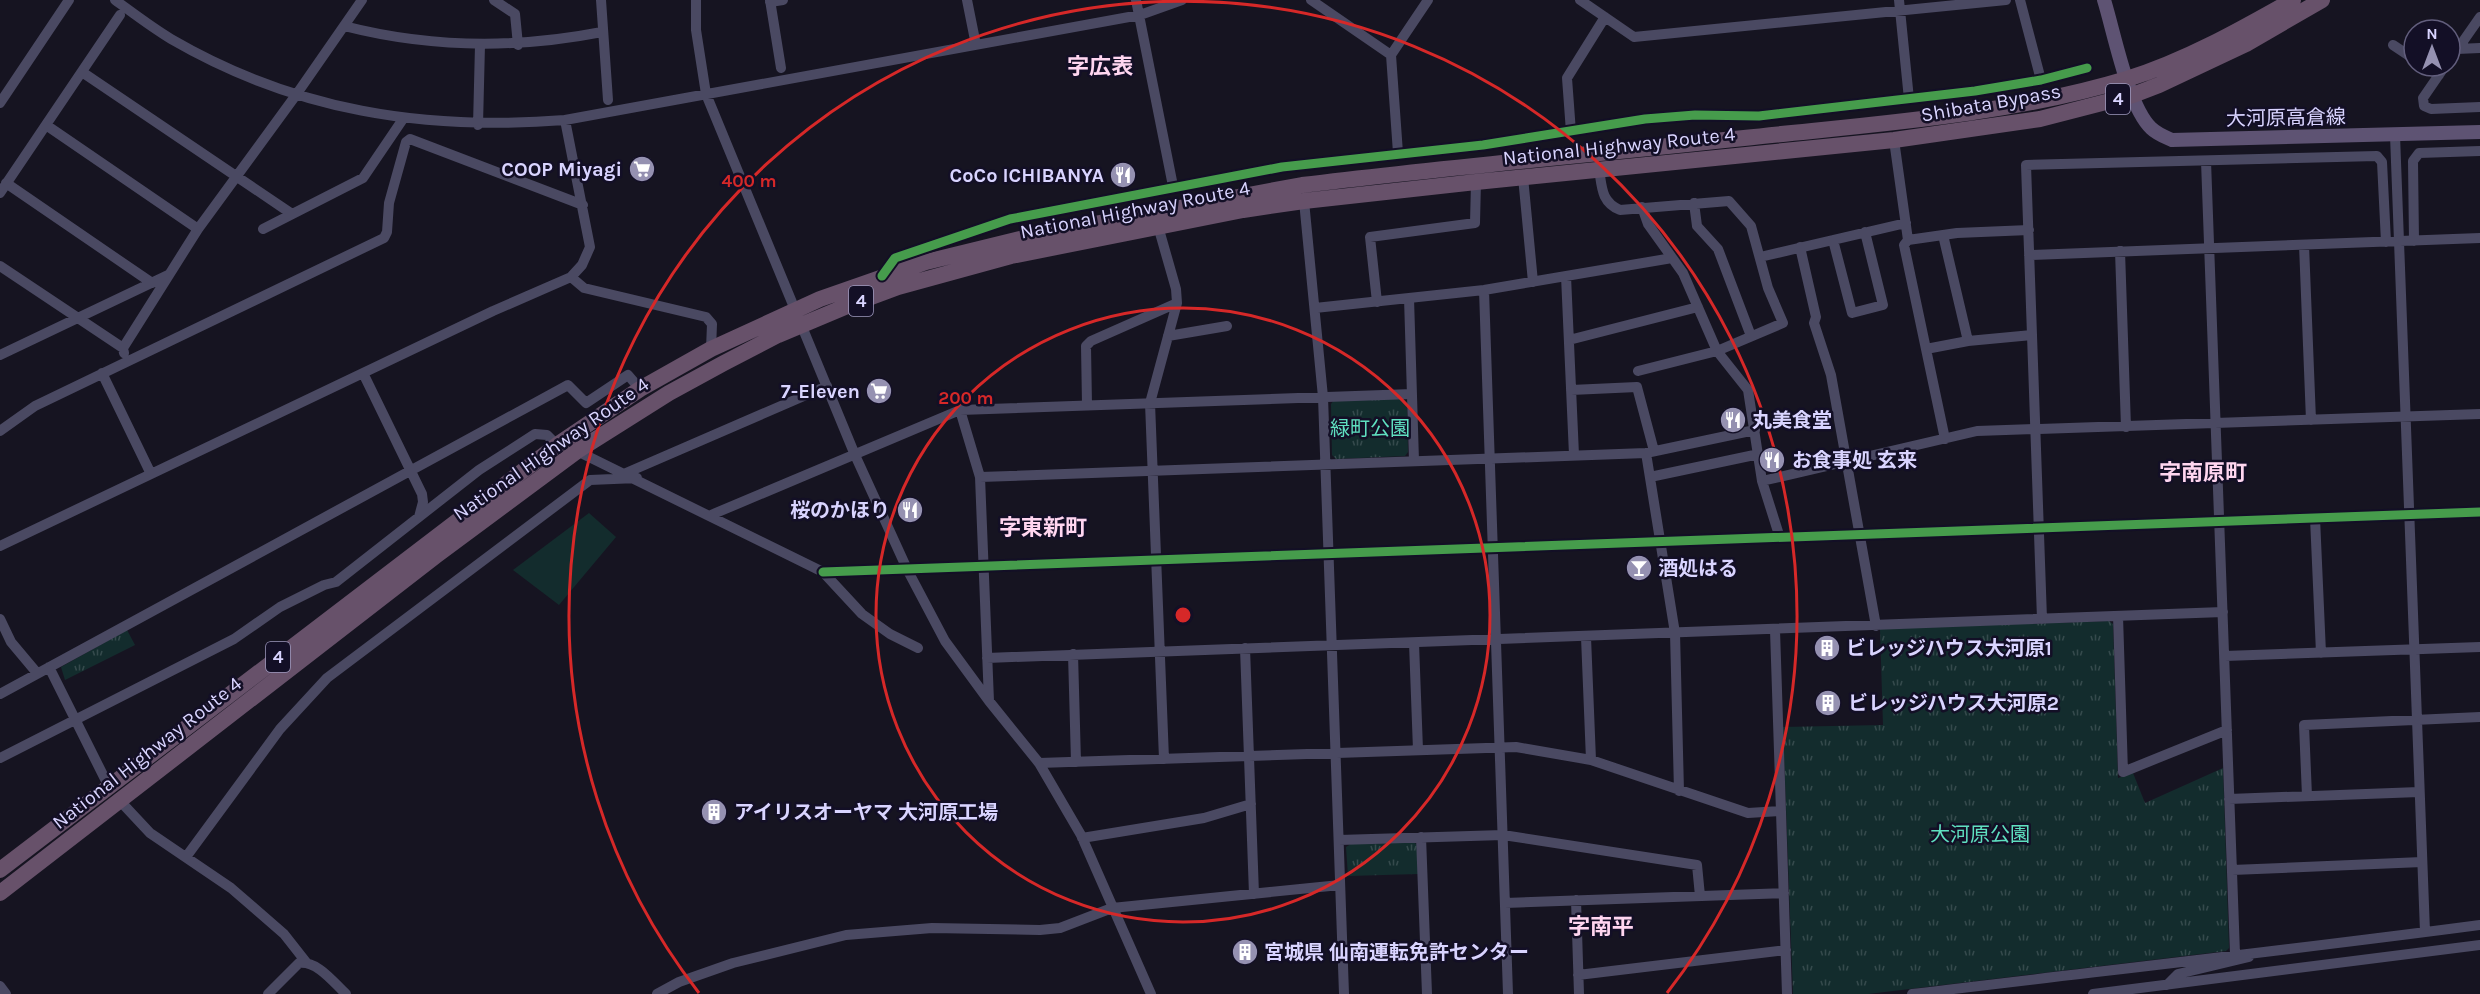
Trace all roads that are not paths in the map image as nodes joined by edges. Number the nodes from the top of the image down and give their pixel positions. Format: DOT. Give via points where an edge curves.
graph roads {
  1 [pos="69,0"];
  2 [pos="115,0"];
  3 [pos="362,0"];
  4 [pos="494,0"];
  5 [pos="601,0"];
  6 [pos="696,0"];
  7 [pos="783,0"];
  8 [pos="967,0"];
  9 [pos="1136,0"];
  10 [pos="1182,0"];
  11 [pos="1311,0"];
  12 [pos="1428,0"];
  13 [pos="1580,0"];
  14 [pos="2006,0"];
  15 [pos="2020,0"];
  16 [pos="2104,0"];
  17 [pos="2293,0"];
  18 [pos="2322,0"];
  19 [pos="770,1"];
  20 [pos="1324,4"];
  21 [pos="1900,5"];
  22 [pos="120,15"];
  23 [pos="1140,15"];
  24 [pos="1605,17"];
  25 [pos="2480,17"];
  26 [pos="344,26"];
  27 [pos="602,32"];
  28 [pos="2462,42"];
  29 [pos="480,45"];
  30 [pos="518,45"];
  31 [pos="976,45"];
  32 [pos="2393,45"];
  33 [pos="2480,48"];
  34 [pos="2462,49"];
  35 [pos="2402,51"];
  36 [pos="1391,55"];
  37 [pos="781,68"];
  38 [pos="2087,68"];
  39 [pos="82,72"];
  40 [pos="2128,78"];
  41 [pos="2437,78"];
  42 [pos="2041,80"];
  43 [pos="706,94"];
  44 [pos="296,95"];
  45 [pos="2133,95"];
  46 [pos="1909,99"];
  47 [pos="608,100"];
  48 [pos="0,103"];
  49 [pos="2480,106"];
  50 [pos="403,119"];
  51 [pos="565,120"];
  52 [pos="1894,121"];
  53 [pos="46,125"];
  54 [pos="478,125"];
  55 [pos="1571,132"];
  56 [pos="2480,132"];
  57 [pos="393,133"];
  58 [pos="2395,135"];
  59 [pos="1894,140"];
  60 [pos="406,142"];
  61 [pos="2480,151"];
  62 [pos="1398,153"];
  63 [pos="2206,161"];
  64 [pos="1599,169"];
  65 [pos="234,177"];
  66 [pos="1522,177"];
  67 [pos="1476,182"];
  68 [pos="1173,186"];
  69 [pos="3,188"];
  70 [pos="1304,201"];
  71 [pos="1694,203"];
  72 [pos="583,205"];
  73 [pos="1642,207"];
  74 [pos="292,214"];
  75 [pos="1906,223"];
  76 [pos="1158,226"];
  77 [pos="198,229"];
  78 [pos="263,229"];
  79 [pos="2028,230"];
  80 [pos="1865,232"];
  81 [pos="1943,235"];
  82 [pos="2480,238"];
  83 [pos="1833,240"];
  84 [pos="1908,240"];
  85 [pos="2399,241"];
  86 [pos="2414,241"];
  87 [pos="2386,242"];
  88 [pos="2304,245"];
  89 [pos="1800,247"];
  90 [pos="2209,248"];
  91 [pos="2120,252"];
  92 [pos="2029,255"];
  93 [pos="1760,257"];
  94 [pos="1672,258"];
  95 [pos="0,266"];
  96 [pos="169,275"];
  97 [pos="882,276"];
  98 [pos="1566,276"];
  99 [pos="572,277"];
  100 [pos="1533,282"];
  101 [pos="152,283"];
  102 [pos="1484,290"];
  103 [pos="1408,298"];
  104 [pos="1377,302"];
  105 [pos="1177,303"];
  106 [pos="1698,307"];
  107 [pos="1315,308"];
  108 [pos="798,318"];
  109 [pos="78,319"];
  110 [pos="1227,327"];
  111 [pos="2032,335"];
  112 [pos="1168,336"];
  113 [pos="1751,336"];
  114 [pos="1569,340"];
  115 [pos="1968,341"];
  116 [pos="123,348"];
  117 [pos="711,349"];
  118 [pos="1926,349"];
  119 [pos="1717,351"];
  120 [pos="0,355"];
  121 [pos="128,361"];
  122 [pos="1638,372"];
  123 [pos="102,373"];
  124 [pos="363,373"];
  125 [pos="827,386"];
  126 [pos="640,389"];
  127 [pos="1571,390"];
  128 [pos="1412,394"];
  129 [pos="1323,397"];
  130 [pos="1150,403"];
  131 [pos="1087,405"];
  132 [pos="960,410"];
  133 [pos="2480,414"];
  134 [pos="2405,417"];
  135 [pos="2311,420"];
  136 [pos="2216,424"];
  137 [pos="2126,427"];
  138 [pos="0,430"];
  139 [pos="1755,430"];
  140 [pos="2036,430"];
  141 [pos="1945,439"];
  142 [pos="557,445"];
  143 [pos="577,451"];
  144 [pos="1650,452"];
  145 [pos="855,454"];
  146 [pos="1759,454"];
  147 [pos="1574,455"];
  148 [pos="1489,458"];
  149 [pos="1414,461"];
  150 [pos="1846,462"];
  151 [pos="1325,464"];
  152 [pos="409,470"];
  153 [pos="1151,471"];
  154 [pos="626,473"];
  155 [pos="151,474"];
  156 [pos="980,477"];
  157 [pos="1650,477"];
  158 [pos="637,478"];
  159 [pos="1762,481"];
  160 [pos="2480,512"];
  161 [pos="711,515"];
  162 [pos="2409,515"];
  163 [pos="419,517"];
  164 [pos="2315,518"];
  165 [pos="2220,522"];
  166 [pos="2039,528"];
  167 [pos="1860,535"];
  168 [pos="1780,538"];
  169 [pos="1661,543"];
  170 [pos="0,546"];
  171 [pos="1492,549"];
  172 [pos="1328,555"];
  173 [pos="1155,562"];
  174 [pos="983,568"];
  175 [pos="908,571"];
  176 [pos="823,572"];
  177 [pos="2223,612"];
  178 [pos="2118,616"];
  179 [pos="0,618"];
  180 [pos="2042,619"];
  181 [pos="1876,626"];
  182 [pos="1775,630"];
  183 [pos="1675,633"];
  184 [pos="1586,637"];
  185 [pos="1497,640"];
  186 [pos="1414,643"];
  187 [pos="1332,645"];
  188 [pos="2480,647"];
  189 [pos="918,648"];
  190 [pos="1245,648"];
  191 [pos="2414,649"];
  192 [pos="1159,651"];
  193 [pos="2321,653"];
  194 [pos="1073,654"];
  195 [pos="2224,656"];
  196 [pos="987,658"];
  197 [pos="50,667"];
  198 [pos="37,673"];
  199 [pos="0,694"];
  200 [pos="988,701"];
  201 [pos="2480,717"];
  202 [pos="75,718"];
  203 [pos="2417,720"];
  204 [pos="2227,730"];
  205 [pos="1500,747"];
  206 [pos="1418,750"];
  207 [pos="1335,753"];
  208 [pos="1249,756"];
  209 [pos="0,758"];
  210 [pos="1164,759"];
  211 [pos="1591,760"];
  212 [pos="1076,762"];
  213 [pos="1039,763"];
  214 [pos="109,787"];
  215 [pos="1679,791"];
  216 [pos="2419,792"];
  217 [pos="2307,796"];
  218 [pos="2229,798"];
  219 [pos="121,802"];
  220 [pos="1251,804"];
  221 [pos="1781,811"];
  222 [pos="1503,835"];
  223 [pos="1421,837"];
  224 [pos="1082,838"];
  225 [pos="1339,840"];
  226 [pos="186,857"];
  227 [pos="2422,862"];
  228 [pos="0,870"];
  229 [pos="2232,870"];
  230 [pos="1340,885"];
  231 [pos="0,893"];
  232 [pos="1784,893"];
  233 [pos="1254,894"];
  234 [pos="1700,896"];
  235 [pos="1576,900"];
  236 [pos="1505,903"];
  237 [pos="1112,908"];
  238 [pos="2480,925"];
  239 [pos="2425,932"];
  240 [pos="2480,945"];
  241 [pos="1786,950"];
  242 [pos="2258,952"];
  243 [pos="2235,954"];
  244 [pos="306,962"];
  245 [pos="1578,975"];
  246 [pos="2167,985"];
  247 [pos="0,986"];
  248 [pos="6,994"];
  249 [pos="268,994"];
  250 [pos="346,994"];
  251 [pos="657,994"];
  252 [pos="1150,994"];
  253 [pos="1344,994"];
  254 [pos="1427,994"];
  255 [pos="1508,994"];
  256 [pos="1579,994"];
  257 [pos="1787,994"];
  258 [pos="1912,994"];
  259 [pos="2093,994"];
  1 -- 48 [label="street"];
  2 -- 44 [label="street" via="171,38 236,72"];
  3 -- 26 [label="street"];
  4 -- 30 [label="street" via="515,14"];
  5 -- 27 [label="street"];
  6 -- 43 [label="street" via="696,30"];
  7 -- 19 [label="street"];
  8 -- 31 [label="street"];
  9 -- 23 [label="street"];
  10 -- 23 [label="street"];
  11 -- 20 [label="street"];
  12 -- 36 [label="street"];
  13 -- 24 [label="street"];
  14 -- 21 [label="street"];
  15 -- 42 [label="street"];
  16 -- 40 [label="main road, 大河原高倉線"];
  17 -- 40 [label="highway, Shibata Bypass / 4" via="2200,50"];
  18 -- 45 [label="highway, Shibata Bypass / 4" via="2246,44"];
  19 -- 37 [label="street"];
  20 -- 36 [label="street"];
  21 -- 24 [label="street" via="1634,37"];
  21 -- 46 [label="street"];
  22 -- 39 [label="street"];
  23 -- 31 [label="street"];
  23 -- 68 [label="street"];
  24 -- 55 [label="street" via="1566,78"];
  25 -- 28 [label="street"];
  26 -- 29 [label="street" via="413,41"];
  26 -- 44 [label="street"];
  27 -- 30 [label="street"];
  27 -- 47 [label="street"];
  29 -- 30 [label="street"];
  29 -- 54 [label="street"];
  31 -- 43 [label="street"];
  32 -- 35 [label="street"];
  33 -- 34 [label="street"];
  36 -- 62 [label="street"];
  38 -- 42 [label="street"];
  39 -- 53 [label="street"];
  39 -- 65 [label="street"];
  40 -- 45 [label="main road, 大河原高倉線"];
  40 -- 52 [label="highway, Shibata Bypass / 4" via="2039,101"];
  41 -- 49 [label="street" via="2423,98 2424,106"];
  42 -- 46 [label="street"];
  43 -- 51 [label="street"];
  43 -- 108 [label="street"];
  44 -- 50 [label="street"];
  44 -- 65 [label="street"];
  45 -- 58 [label="main road, 大河原高倉線" via="2152,129 2172,140"];
  45 -- 59 [label="highway, Shibata Bypass / 4" via="2040,119"];
  46 -- 55 [label="street" via="1759,116 1645,119"];
  50 -- 54 [label="street"];
  50 -- 57 [label="street"];
  51 -- 54 [label="street"];
  51 -- 72 [label="street"];
  52 -- 97 [label="highway, National Highway Route 4 / 4" via="1302,185 1041,234"];
  53 -- 69 [label="street"];
  53 -- 77 [label="street"];
  55 -- 62 [label="street"];
  56 -- 58 [label="main road, 大河原高倉線"];
  57 -- 60 [label="street"];
  57 -- 74 [label="street" via="363,178"];
  58 -- 85 [label="street"];
  59 -- 64 [label="highway, National Highway Route 4 / 4"];
  59 -- 75 [label="street"];
  60 -- 72 [label="street" via="410,139"];
  60 -- 121 [label="street" via="384,238"];
  61 -- 86 [label="street" via="2420,153 2413,161"];
  62 -- 68 [label="street"];
  63 -- 79 [label="street" via="2026,165"];
  63 -- 87 [label="street" via="2377,156 2382,162"];
  63 -- 90 [label="street"];
  64 -- 66 [label="highway, National Highway Route 4 / 4"];
  64 -- 73 [label="street" via="1602,196 1610,206 1620,210"];
  65 -- 74 [label="street"];
  65 -- 77 [label="street"];
  66 -- 67 [label="highway, National Highway Route 4 / 4"];
  66 -- 100 [label="street"];
  67 -- 70 [label="highway, National Highway Route 4 / 4"];
  67 -- 104 [label="street" via="1474,223 1370,237"];
  68 -- 97 [label="street" via="1010,219 895,258"];
  69 -- 101 [label="street"];
  70 -- 76 [label="highway, National Highway Route 4 / 4"];
  70 -- 107 [label="street"];
  71 -- 73 [label="street"];
  71 -- 93 [label="street" via="1730,201 1751,226"];
  71 -- 113 [label="street" via="1697,226 1718,249"];
  72 -- 99 [label="street" via="590,247"];
  73 -- 94 [label="street" via="1648,224"];
  74 -- 78 [label="street"];
  75 -- 80 [label="street"];
  75 -- 84 [label="street"];
  76 -- 105 [label="street"];
  76 -- 108 [label="highway, National Highway Route 4 / 4" via="1011,256"];
  77 -- 96 [label="street"];
  79 -- 81 [label="street"];
  79 -- 92 [label="street"];
  80 -- 83 [label="street"];
  80 -- 83 [label="street" via="1883,305 1852,313"];
  81 -- 84 [label="street"];
  81 -- 115 [label="street"];
  82 -- 86 [label="street"];
  83 -- 89 [label="street"];
  84 -- 118 [label="street" via="1904,245"];
  85 -- 86 [label="street"];
  85 -- 87 [label="street"];
  85 -- 134 [label="street"];
  87 -- 88 [label="street"];
  88 -- 90 [label="street"];
  88 -- 135 [label="street"];
  89 -- 93 [label="street"];
  89 -- 150 [label="street" via="1814,322 1831,375"];
  90 -- 91 [label="street"];
  90 -- 136 [label="street"];
  91 -- 92 [label="street"];
  91 -- 137 [label="street"];
  92 -- 111 [label="street"];
  93 -- 113 [label="street" via="1783,323"];
  94 -- 98 [label="street"];
  94 -- 106 [label="street"];
  95 -- 109 [label="street"];
  96 -- 101 [label="street"];
  96 -- 116 [label="street"];
  97 -- 108 [label="highway, National Highway Route 4 / 4"];
  98 -- 100 [label="street"];
  98 -- 114 [label="street"];
  99 -- 117 [label="street" via="584,288 706,317 712,324"];
  99 -- 124 [label="street"];
  100 -- 102 [label="street"];
  101 -- 109 [label="street"];
  102 -- 103 [label="street"];
  102 -- 148 [label="street"];
  103 -- 104 [label="street"];
  103 -- 128 [label="street"];
  104 -- 107 [label="street"];
  105 -- 112 [label="street"];
  105 -- 131 [label="street" via="1086,346"];
  106 -- 114 [label="street"];
  106 -- 119 [label="street"];
  107 -- 129 [label="street"];
  108 -- 117 [label="highway, National Highway Route 4 / 4"];
  108 -- 125 [label="street"];
  108 -- 143 [label="highway, National Highway Route 4 / 4"];
  109 -- 116 [label="street"];
  109 -- 120 [label="street"];
  110 -- 112 [label="street"];
  111 -- 115 [label="street"];
  111 -- 140 [label="street"];
  112 -- 130 [label="street"];
  113 -- 119 [label="street"];
  114 -- 127 [label="street"];
  115 -- 118 [label="street"];
  116 -- 121 [label="street"];
  117 -- 126 [label="highway, National Highway Route 4 / 4"];
  118 -- 141 [label="street"];
  119 -- 122 [label="street"];
  119 -- 139 [label="street" via="1748,390"];
  121 -- 123 [label="street"];
  123 -- 138 [label="street" via="35,406"];
  123 -- 155 [label="street"];
  124 -- 152 [label="street"];
  124 -- 155 [label="street"];
  125 -- 145 [label="street"];
  125 -- 154 [label="street"];
  126 -- 142 [label="highway, National Highway Route 4 / 4"];
  126 -- 152 [label="street" via="628,375 586,403 568,385"];
  127 -- 144 [label="street" via="1637,387"];
  127 -- 147 [label="street"];
  128 -- 129 [label="street"];
  128 -- 149 [label="street"];
  129 -- 130 [label="street"];
  129 -- 151 [label="street"];
  130 -- 131 [label="street"];
  130 -- 153 [label="street"];
  131 -- 132 [label="street"];
  132 -- 145 [label="street"];
  132 -- 156 [label="street"];
  133 -- 134 [label="street"];
  134 -- 135 [label="street"];
  134 -- 162 [label="street"];
  135 -- 136 [label="street"];
  136 -- 137 [label="street"];
  136 -- 165 [label="street"];
  137 -- 140 [label="street"];
  139 -- 144 [label="street"];
  139 -- 146 [label="street"];
  140 -- 141 [label="street" via="1977,431"];
  140 -- 166 [label="street"];
  141 -- 150 [label="street"];
  142 -- 163 [label="street" via="547,435 535,434 479,470"];
  142 -- 214 [label="highway, National Highway Route 4 / 4"];
  143 -- 154 [label="street"];
  143 -- 219 [label="highway, National Highway Route 4 / 4"];
  144 -- 147 [label="street"];
  144 -- 157 [label="street"];
  145 -- 161 [label="street"];
  145 -- 175 [label="street"];
  146 -- 157 [label="street"];
  146 -- 159 [label="street"];
  147 -- 148 [label="street"];
  148 -- 149 [label="street"];
  148 -- 171 [label="street"];
  149 -- 151 [label="street"];
  150 -- 159 [label="street"];
  150 -- 167 [label="street"];
  151 -- 153 [label="street"];
  151 -- 172 [label="street"];
  152 -- 163 [label="street" via="422,494"];
  152 -- 197 [label="street"];
  153 -- 156 [label="street"];
  153 -- 173 [label="street"];
  154 -- 158 [label="street"];
  155 -- 170 [label="street"];
  156 -- 174 [label="street"];
  157 -- 169 [label="street"];
  158 -- 161 [label="street"];
  158 -- 226 [label="street" via="590,480 327,678 280,729"];
  159 -- 168 [label="street"];
  160 -- 162 [label="street"];
  161 -- 176 [label="street"];
  162 -- 164 [label="street"];
  162 -- 191 [label="street"];
  163 -- 202 [label="street" via="336,582 280,607 234,639"];
  164 -- 165 [label="street"];
  164 -- 193 [label="street"];
  165 -- 166 [label="street"];
  165 -- 177 [label="street"];
  166 -- 167 [label="street"];
  166 -- 180 [label="street"];
  167 -- 168 [label="street"];
  167 -- 181 [label="street"];
  168 -- 169 [label="street"];
  169 -- 171 [label="street"];
  169 -- 183 [label="street"];
  171 -- 172 [label="street"];
  171 -- 185 [label="street"];
  172 -- 173 [label="street"];
  172 -- 187 [label="street"];
  173 -- 174 [label="street"];
  173 -- 192 [label="street"];
  174 -- 175 [label="street"];
  174 -- 196 [label="street"];
  175 -- 176 [label="street"];
  175 -- 200 [label="street" via="945,641"];
  176 -- 189 [label="street" via="862,614"];
  177 -- 178 [label="street"];
  177 -- 195 [label="street"];
  178 -- 180 [label="street"];
  178 -- 204 [label="street" via="2123,772"];
  179 -- 198 [label="street" via="11,642"];
  180 -- 181 [label="street"];
  181 -- 182 [label="street"];
  182 -- 183 [label="street"];
  182 -- 221 [label="street"];
  183 -- 184 [label="street"];
  183 -- 215 [label="street"];
  184 -- 185 [label="street"];
  184 -- 211 [label="street"];
  185 -- 186 [label="street"];
  185 -- 205 [label="street"];
  186 -- 187 [label="street"];
  186 -- 206 [label="street"];
  187 -- 190 [label="street"];
  187 -- 207 [label="street"];
  188 -- 191 [label="street"];
  190 -- 192 [label="street"];
  190 -- 208 [label="street"];
  191 -- 193 [label="street"];
  191 -- 203 [label="street"];
  192 -- 194 [label="street"];
  192 -- 210 [label="street"];
  193 -- 195 [label="street"];
  194 -- 196 [label="street"];
  194 -- 212 [label="street"];
  195 -- 204 [label="street"];
  196 -- 200 [label="street"];
  197 -- 198 [label="street"];
  197 -- 202 [label="street"];
  198 -- 199 [label="street"];
  200 -- 213 [label="street"];
  201 -- 203 [label="street"];
  202 -- 209 [label="street"];
  202 -- 214 [label="street"];
  203 -- 216 [label="street"];
  203 -- 217 [label="street" via="2304,724"];
  204 -- 218 [label="street"];
  205 -- 206 [label="street"];
  205 -- 211 [label="street"];
  205 -- 222 [label="street"];
  206 -- 207 [label="street"];
  207 -- 208 [label="street"];
  207 -- 225 [label="street"];
  208 -- 210 [label="street"];
  208 -- 220 [label="street"];
  210 -- 212 [label="street"];
  211 -- 215 [label="street"];
  212 -- 213 [label="street"];
  213 -- 224 [label="street"];
  214 -- 228 [label="highway, National Highway Route 4 / 4"];
  215 -- 221 [label="street" via="1749,813"];
  216 -- 217 [label="street"];
  216 -- 227 [label="street"];
  217 -- 218 [label="street"];
  218 -- 229 [label="street"];
  219 -- 226 [label="street" via="150,833"];
  219 -- 231 [label="highway, National Highway Route 4 / 4"];
  220 -- 224 [label="street" via="1204,818"];
  220 -- 233 [label="street"];
  221 -- 232 [label="street"];
  222 -- 223 [label="street"];
  222 -- 234 [label="street" via="1697,865"];
  222 -- 236 [label="street"];
  223 -- 225 [label="street"];
  223 -- 254 [label="street"];
  224 -- 237 [label="street"];
  225 -- 230 [label="street"];
  226 -- 244 [label="street" via="231,888 284,933"];
  227 -- 229 [label="street"];
  227 -- 239 [label="street"];
  229 -- 243 [label="street"];
  230 -- 233 [label="street"];
  230 -- 253 [label="street"];
  232 -- 234 [label="street"];
  232 -- 241 [label="street"];
  233 -- 237 [label="street"];
  234 -- 235 [label="street"];
  235 -- 236 [label="street"];
  235 -- 245 [label="street"];
  236 -- 255 [label="street"];
  237 -- 251 [label="street" via="1060,928 932,928 846,935 733,963"];
  237 -- 252 [label="street"];
  238 -- 239 [label="street"];
  239 -- 242 [label="street"];
  240 -- 246 [label="street"];
  241 -- 245 [label="street"];
  241 -- 257 [label="street"];
  242 -- 243 [label="street"];
  242 -- 246 [label="street" via="2245,960 2178,974"];
  243 -- 258 [label="street"];
  244 -- 249 [label="street" via="299,963"];
  244 -- 250 [label="street"];
  245 -- 256 [label="street"];
  246 -- 259 [label="street"];
  247 -- 248 [label="street"];
}
